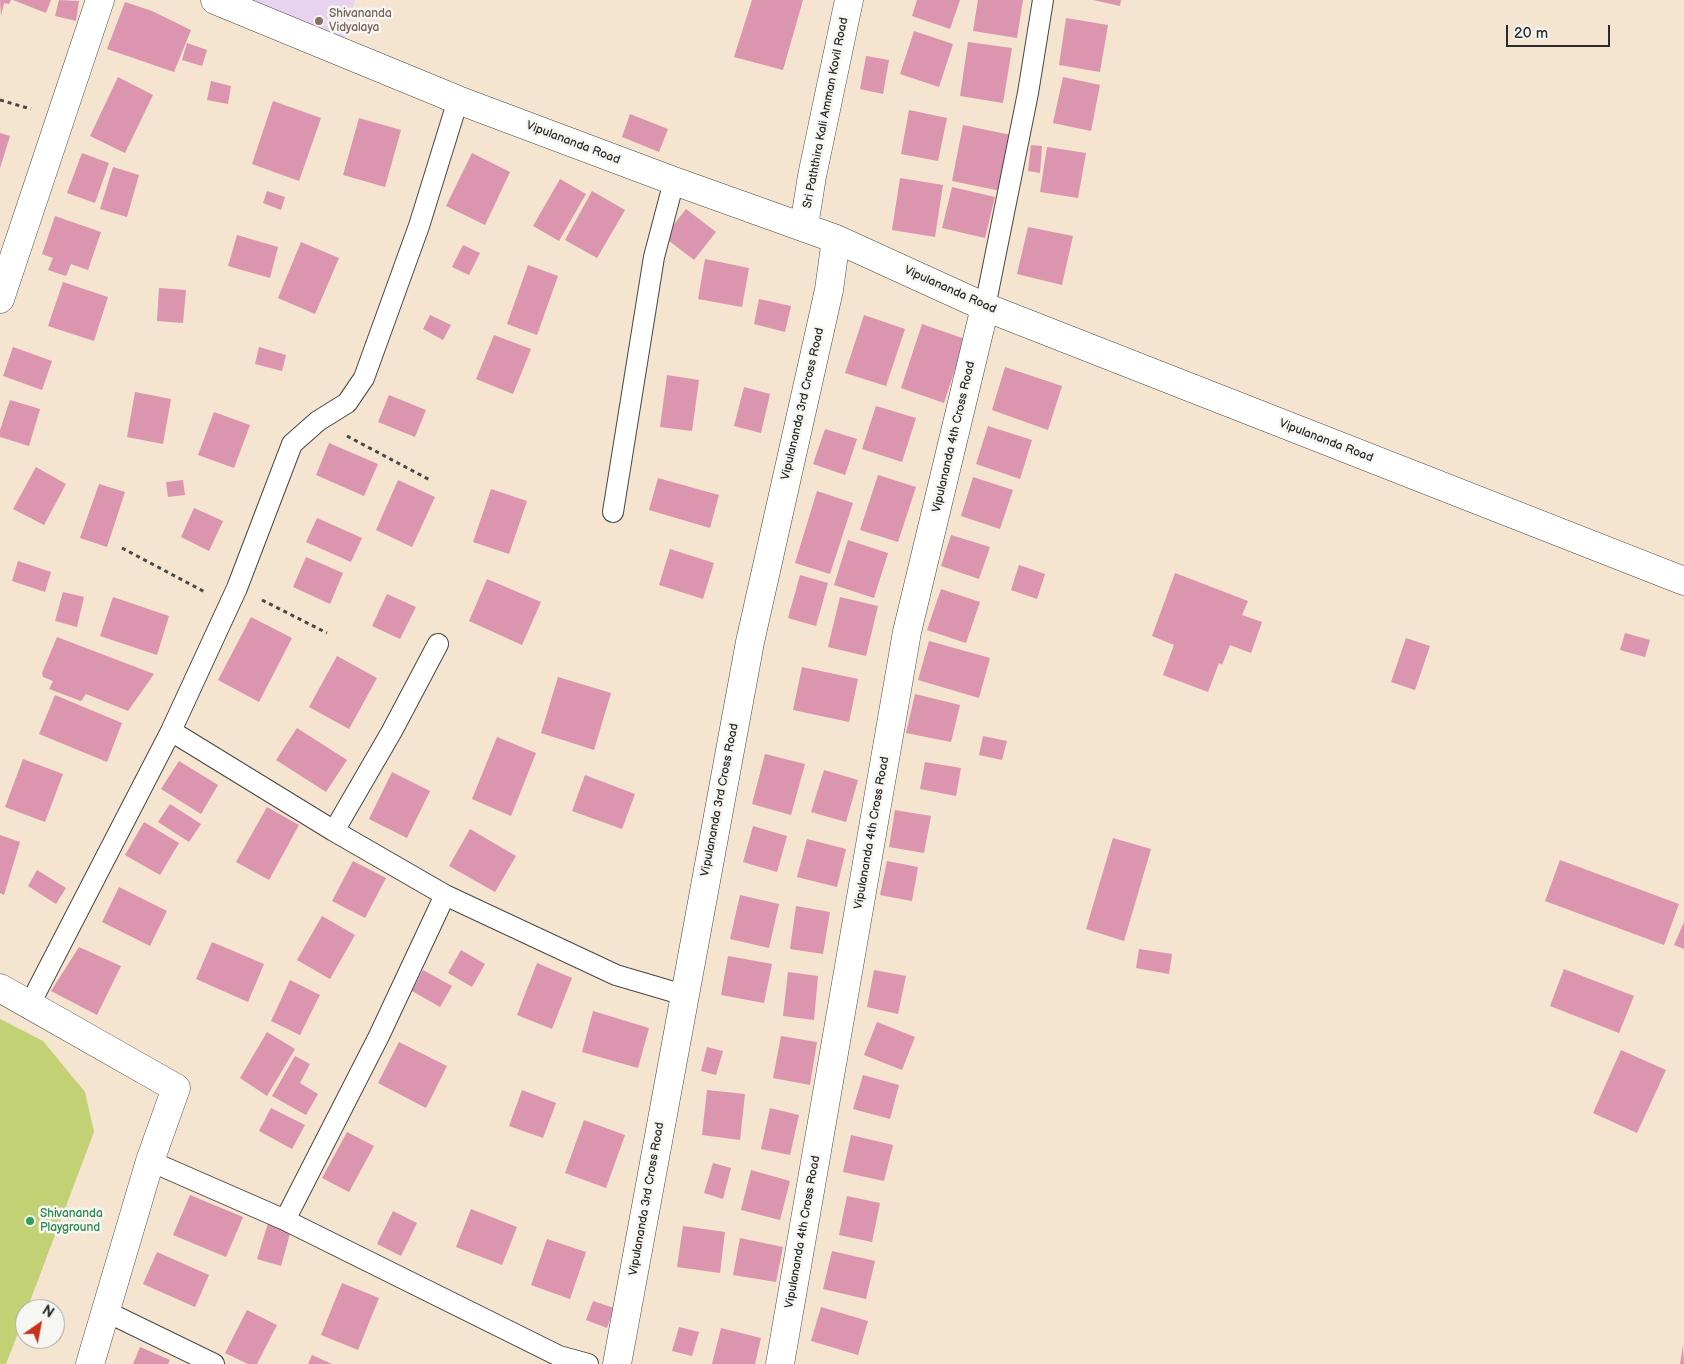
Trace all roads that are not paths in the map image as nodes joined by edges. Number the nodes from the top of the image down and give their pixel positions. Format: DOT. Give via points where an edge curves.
graph roads {
  1 [pos="100,0"];
  2 [pos="215,0"];
  3 [pos="849,0"];
  4 [pos="1043,0"];
  5 [pos="458,100"];
  6 [pos="674,182"];
  7 [pos="804,226"];
  8 [pos="836,239"];
  9 [pos="0,299"];
  10 [pos="985,307"];
  11 [pos="613,512"];
  12 [pos="1684,581"];
  13 [pos="438,644"];
  14 [pos="172,731"];
  15 [pos="334,831"];
  16 [pos="445,895"];
  17 [pos="0,988"];
  18 [pos="684,995"];
  19 [pos="30,1004"];
  20 [pos="150,1161"];
  21 [pos="285,1220"];
  22 [pos="106,1312"];
  23 [pos="90,1364"];
  24 [pos="214,1364"];
  25 [pos="588,1364"];
  26 [pos="617,1364"];
  27 [pos="780,1364"];
  1 -- 9 [label="street"];
  2 -- 5 [label="street, Vipulananda Road"];
  3 -- 7 [label="street, Sri Paththira Kali Amman Kovil Road"];
  4 -- 10 [label="lane" via="1028,93"];
  5 -- 6 [label="street, Vipulananda Road"];
  5 -- 14 [label="lane" via="419,226 364,378 347,403 318,421 292,444 233,596"];
  6 -- 7 [label="street, Vipulananda Road"];
  6 -- 11 [label="lane" via="654,258"];
  7 -- 8 [label="street, Vipulananda Road"];
  8 -- 10 [label="street, Vipulananda Road"];
  8 -- 18 [label="street, Vipulananda 3rd Cross Road" via="829,290 750,642"];
  10 -- 12 [label="street, Vipulananda Road"];
  10 -- 27 [label="street, Vipulananda 4th Cross Road" via="907,632"];
  13 -- 15 [label="lane"];
  14 -- 15 [label="lane"];
  14 -- 19 [label="lane"];
  15 -- 16 [label="lane"];
  16 -- 18 [label="lane" via="616,975"];
  16 -- 21 [label="lane" via="380,1036"];
  17 -- 19 [label="street"];
  18 -- 26 [label="street, Vipulananda 3rd Cross Road"];
  19 -- 20 [label="street" via="176,1088"];
  20 -- 21 [label="lane"];
  20 -- 22 [label="street"];
  21 -- 25 [label="lane" via="558,1356"];
  22 -- 23 [label="street"];
  22 -- 24 [label="lane"];
}
